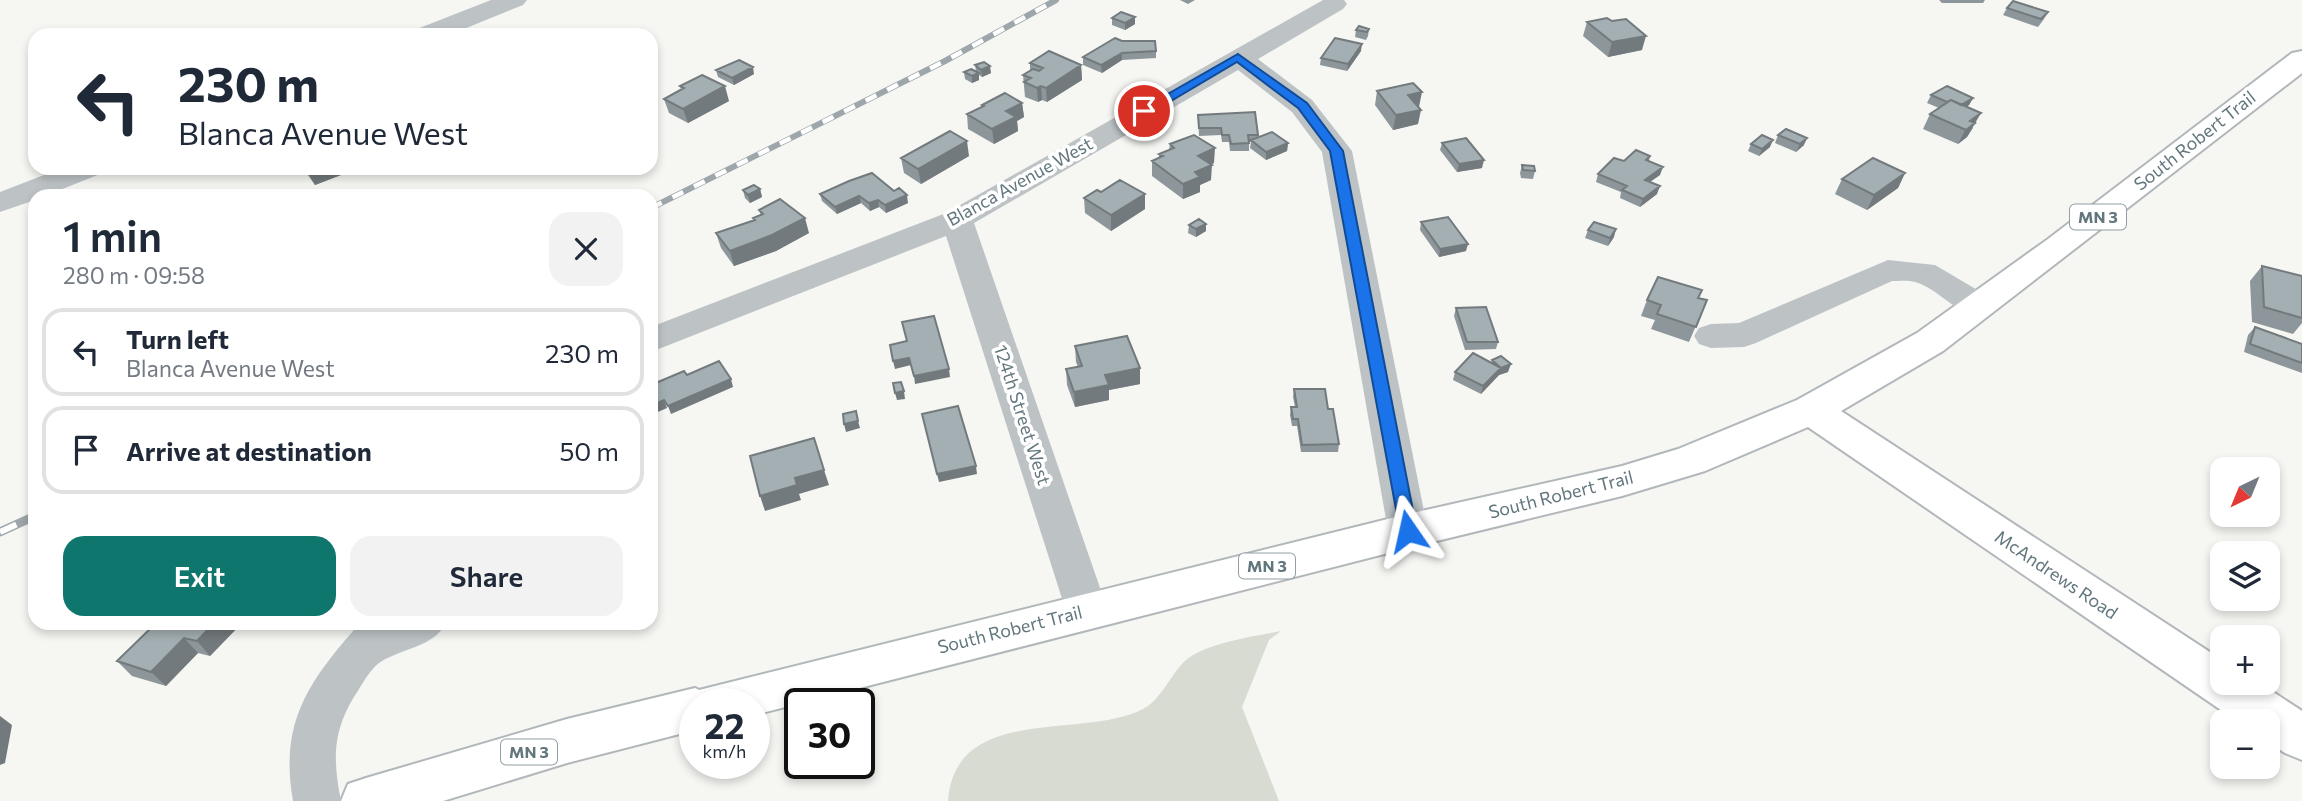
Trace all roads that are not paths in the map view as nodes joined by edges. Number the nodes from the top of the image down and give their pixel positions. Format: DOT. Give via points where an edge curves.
graph roads {
  1 [pos="514,0"];
  2 [pos="1334,4"];
  3 [pos="444,28"];
  4 [pos="1238,57"];
  5 [pos="2302,59"];
  6 [pos="71,175"];
  7 [pos="36,189"];
  8 [pos="28,192"];
  9 [pos="0,203"];
  10 [pos="957,220"];
  11 [pos="1979,306"];
  12 [pos="1711,336"];
  13 [pos="658,337"];
  14 [pos="1811,410"];
  15 [pos="1408,531"];
  16 [pos="1087,611"];
  17 [pos="399,630"];
  18 [pos="374,637"];
  19 [pos="770,690"];
  20 [pos="679,713"];
  21 [pos="2302,738"];
  22 [pos="317,801"];
  23 [pos="366,801"];
  1 -- 3 [label="street"];
  2 -- 4 [label="street, Blanca Avenue West"];
  4 -- 10 [label="street, Blanca Avenue West"];
  4 -- 15 [label="street" via="1302,106 1337,151"];
  5 -- 11 [label="main road, South Robert Trail / MN 3"];
  6 -- 7 [label="street"];
  8 -- 9 [label="street"];
  10 -- 13 [label="street, Blanca Avenue West"];
  10 -- 16 [label="street, 124th Street West"];
  11 -- 12 [label="street" via="1923,272 1888,270 1744,335"];
  11 -- 14 [label="main road, South Robert Trail / MN 3" via="1930,342"];
  14 -- 15 [label="main road, South Robert Trail / MN 3" via="1691,460 1622,481"];
  14 -- 21 [label="main road, McAndrews Road"];
  15 -- 16 [label="main road, South Robert Trail / MN 3"];
  16 -- 19 [label="main road, South Robert Trail / MN 3"];
  17 -- 18 [label="street"];
  18 -- 22 [label="street" via="338,681 316,719 311,764"];
  20 -- 23 [label="main road, MN 3"];
}
